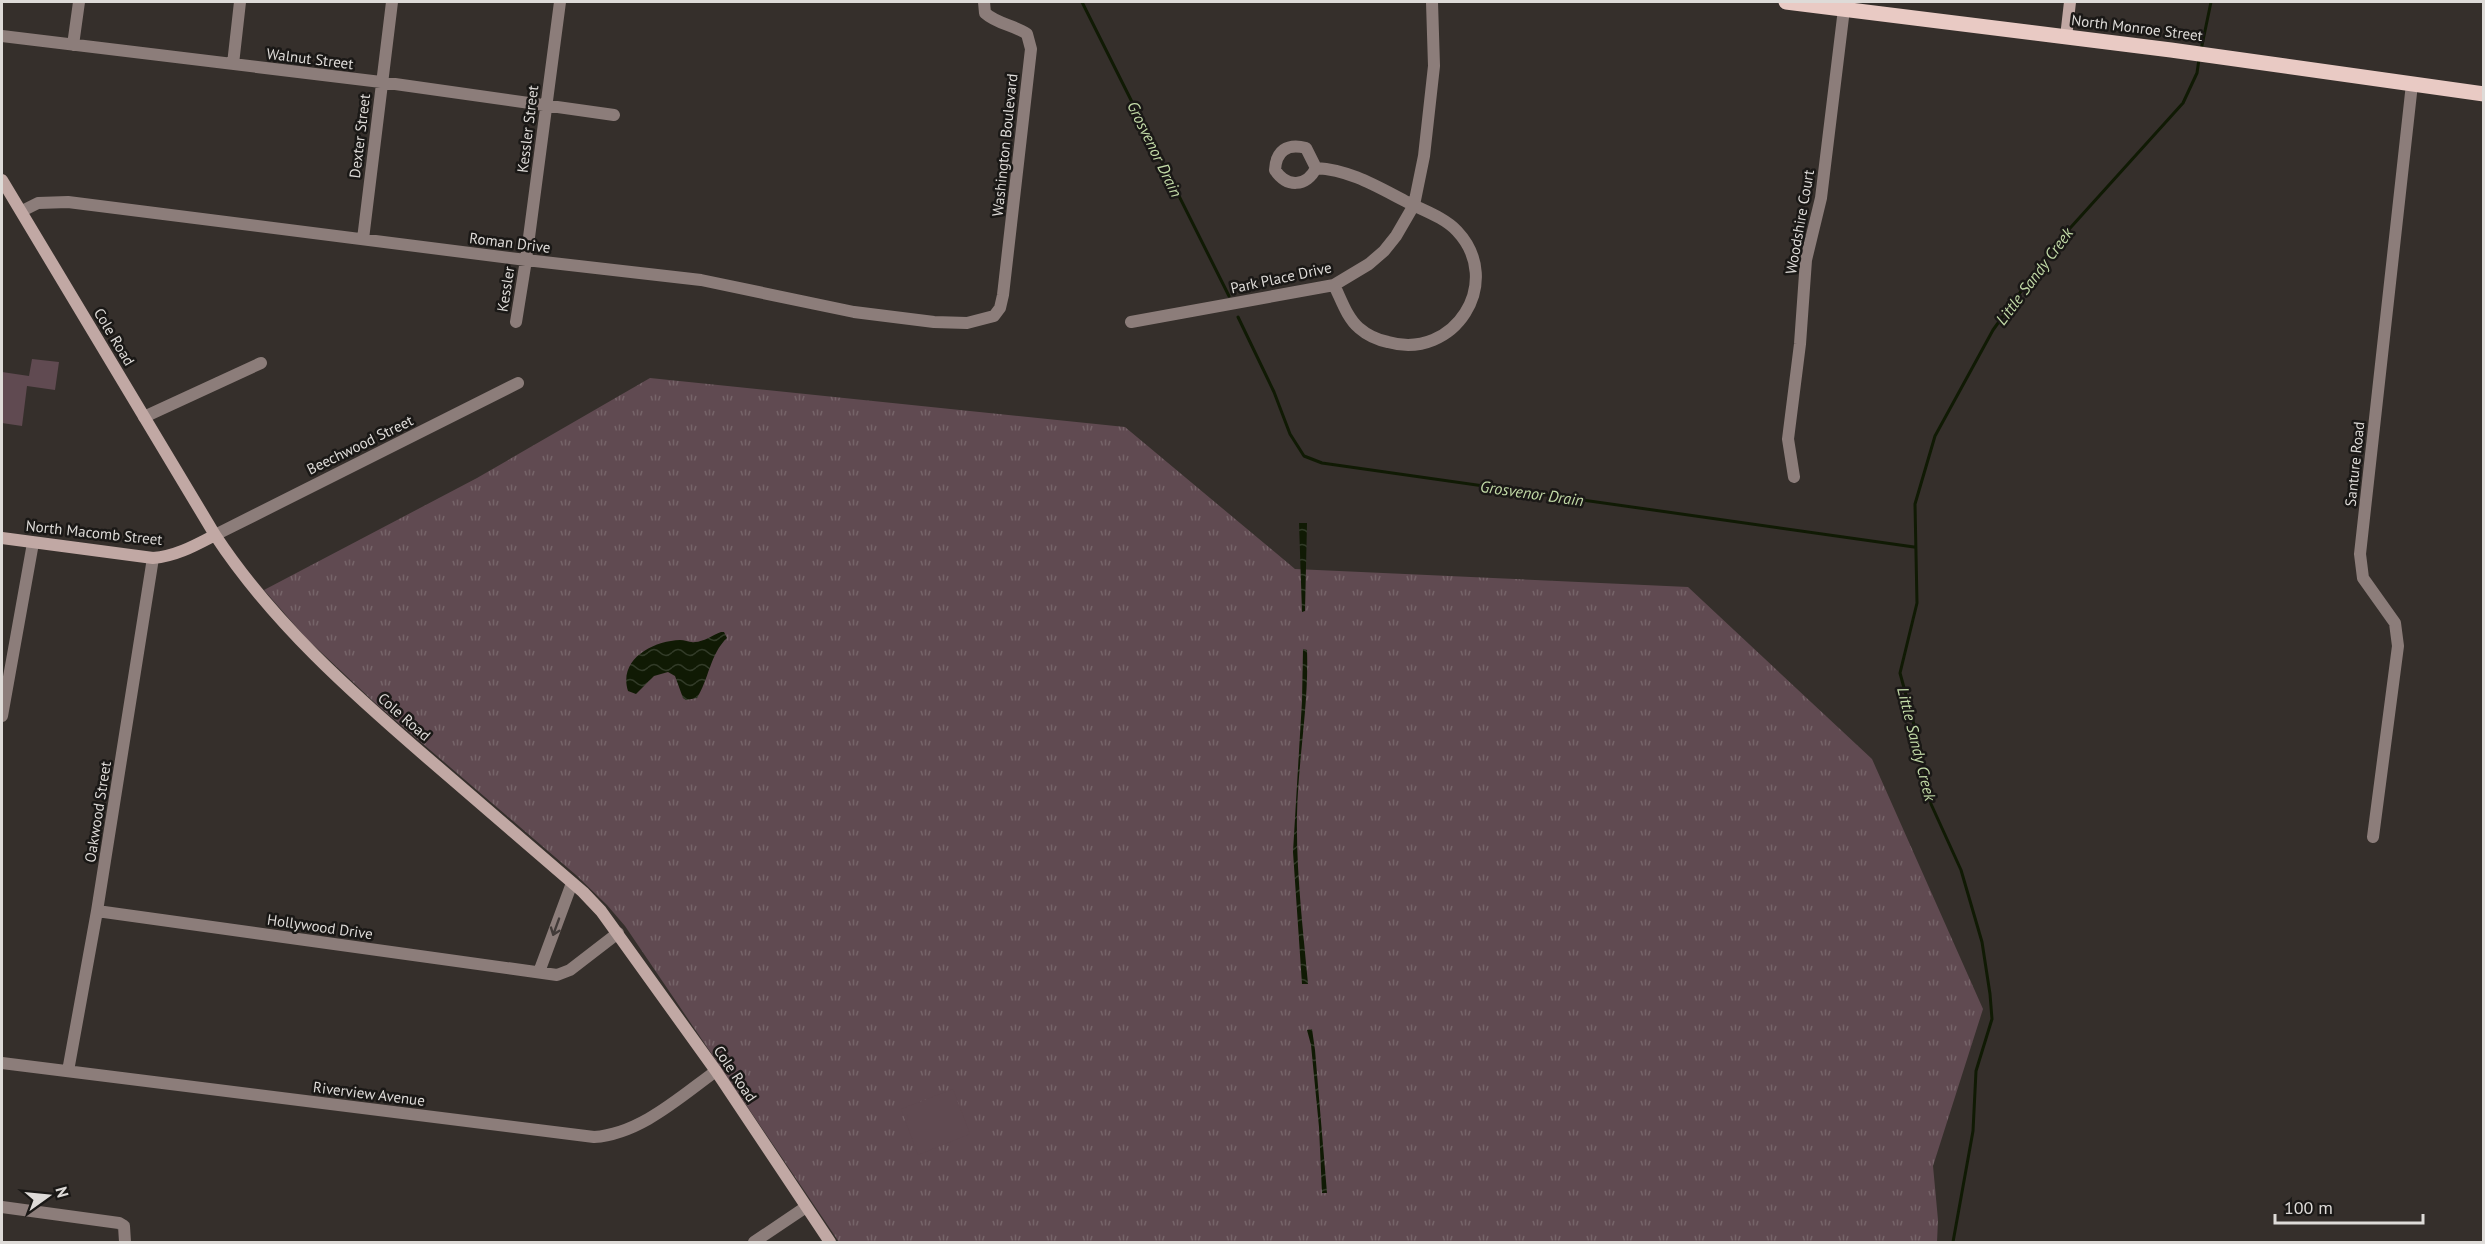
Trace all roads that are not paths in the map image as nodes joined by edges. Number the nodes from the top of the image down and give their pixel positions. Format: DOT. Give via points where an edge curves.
graph roads {
  1 [pos="79,2"];
  2 [pos="240,2"];
  3 [pos="392,2"];
  4 [pos="560,2"];
  5 [pos="984,2"];
  6 [pos="1432,2"];
  7 [pos="1786,2"];
  8 [pos="2070,2"];
  9 [pos="1844,9"];
  10 [pos="2,36"];
  11 [pos="2066,37"];
  12 [pos="73,45"];
  13 [pos="233,64"];
  14 [pos="381,82"];
  15 [pos="2412,84"];
  16 [pos="2484,94"];
  17 [pos="547,104"];
  18 [pos="614,115"];
  19 [pos="1316,168"];
  20 [pos="2,180"];
  21 [pos="1414,206"];
  22 [pos="22,211"];
  23 [pos="363,239"];
  24 [pos="526,260"];
  25 [pos="1334,285"];
  26 [pos="994,316"];
  27 [pos="516,322"];
  28 [pos="1131,322"];
  29 [pos="261,363"];
  30 [pos="518,383"];
  31 [pos="144,417"];
  32 [pos="1794,477"];
  33 [pos="215,535"];
  34 [pos="2,538"];
  35 [pos="33,543"];
  36 [pos="153,558"];
  37 [pos="2,716"];
  38 [pos="2373,837"];
  39 [pos="572,883"];
  40 [pos="97,911"];
  41 [pos="618,933"];
  42 [pos="539,972"];
  43 [pos="2,1063"];
  44 [pos="68,1071"];
  45 [pos="716,1071"];
  46 [pos="2,1207"];
  47 [pos="806,1207"];
  48 [pos="125,1242"];
  49 [pos="754,1242"];
  50 [pos="830,1242"];
  1 -- 12 [label="street"];
  2 -- 13 [label="street"];
  3 -- 14 [label="street, Dexter Street"];
  4 -- 17 [label="street, Kessler Street"];
  5 -- 26 [label="street, Washington Boulevard" via="985,13 992,19 1027,34 1031,49 1003,295"];
  6 -- 21 [label="street, Park Place Drive" via="1434,66"];
  7 -- 9 [label="main road, North Monroe Street"];
  8 -- 11 [label="street"];
  9 -- 11 [label="main road, North Monroe Street"];
  9 -- 32 [label="street, Woodshire Court" via="1821,198 1806,260 1788,440"];
  10 -- 12 [label="street, Walnut Street"];
  11 -- 15 [label="main road, North Monroe Street"];
  12 -- 13 [label="street, Walnut Street"];
  13 -- 14 [label="street, Walnut Street"];
  14 -- 17 [label="street, Walnut Street"];
  14 -- 23 [label="street, Dexter Street"];
  15 -- 16 [label="main road, North Monroe Street"];
  15 -- 38 [label="street, Santure Road" via="2360,554 2363,578 2395,623 2398,640"];
  17 -- 18 [label="street, Walnut Street"];
  17 -- 24 [label="street, Kessler Street"];
  19 -- 21 [label="street" via="1337,169"];
  20 -- 22 [label="street, Cole Road"];
  21 -- 25 [label="street, Park Place Drive" via="1384,250"];
  21 -- 25 [label="street" via="1456,230 1471,255 1475,287 1466,316 1454,328 1425,345 1401,346 1378,340 1359,328"];
  22 -- 23 [label="street, Roman Drive" via="38,203 68,202"];
  22 -- 31 [label="street, Cole Road"];
  23 -- 24 [label="street, Roman Drive"];
  24 -- 26 [label="street, Roman Drive" via="701,280 855,312 934,322 967,323"];
  24 -- 27 [label="street, Kessler"];
  25 -- 28 [label="street, Park Place Drive"];
  29 -- 31 [label="street"];
  30 -- 33 [label="street, Beechwood Street"];
  31 -- 33 [label="street, Cole Road"];
  33 -- 36 [label="street, North Macomb Street" via="184,551"];
  33 -- 39 [label="street, Cole Road" via="244,576 301,641 372,710"];
  34 -- 35 [label="street, North Macomb Street"];
  35 -- 36 [label="street, North Macomb Street"];
  35 -- 37 [label="street"];
  36 -- 40 [label="street, Oakwood Street"];
  39 -- 41 [label="street, Cole Road"];
  39 -- 42 [label="street, one-way"];
  40 -- 42 [label="street, Hollywood Drive"];
  40 -- 44 [label="street, Oakwood Street"];
  41 -- 42 [label="street, Hollywood Drive" via="570,970 557,975"];
  41 -- 45 [label="street, Cole Road"];
  43 -- 44 [label="street, Riverview Avenue"];
  44 -- 45 [label="street, Riverview Avenue" via="594,1137 633,1127"];
  45 -- 47 [label="street, Cole Road"];
  46 -- 48 [label="street" via="119,1223 126,1232"];
  47 -- 49 [label="street"];
  47 -- 50 [label="street, Cole Road"];
}
